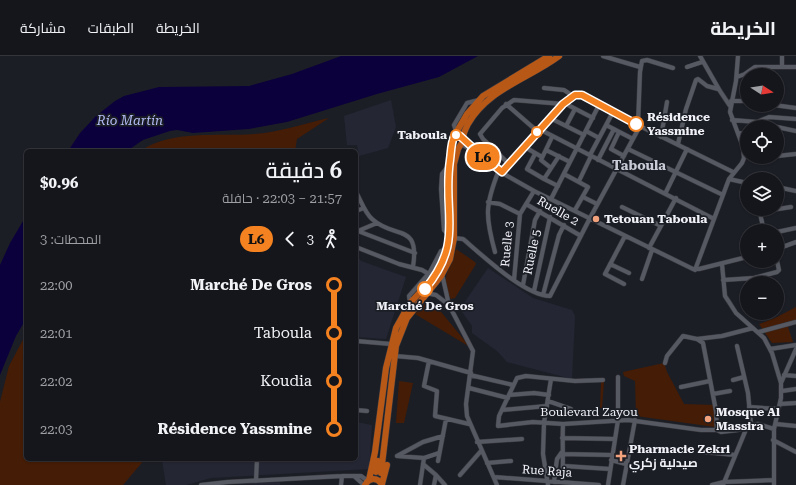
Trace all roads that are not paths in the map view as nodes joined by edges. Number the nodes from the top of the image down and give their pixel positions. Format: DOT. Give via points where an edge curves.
graph roads {
  1 [pos="549,56"];
  2 [pos="559,56"];
  3 [pos="602,56"];
  4 [pos="700,56"];
  5 [pos="738,56"];
  6 [pos="782,56"];
  7 [pos="702,62"];
  8 [pos="640,67"];
  9 [pos="687,67"];
  10 [pos="782,67"];
  11 [pos="796,67"];
  12 [pos="673,68"];
  13 [pos="737,77"];
  14 [pos="544,88"];
  15 [pos="718,89"];
  16 [pos="573,96"];
  17 [pos="667,102"];
  18 [pos="740,102"];
  19 [pos="564,103"];
  20 [pos="506,104"];
  21 [pos="731,104"];
  22 [pos="600,105"];
  23 [pos="784,106"];
  24 [pos="796,108"];
  25 [pos="575,109"];
  26 [pos="613,112"];
  27 [pos="550,118"];
  28 [pos="592,118"];
  29 [pos="796,119"];
  30 [pos="732,120"];
  31 [pos="762,120"];
  32 [pos="740,121"];
  33 [pos="606,124"];
  34 [pos="639,125"];
  35 [pos="566,126"];
  36 [pos="614,129"];
  37 [pos="784,129"];
  38 [pos="538,130"];
  39 [pos="619,132"];
  40 [pos="796,132"];
  41 [pos="585,133"];
  42 [pos="738,133"];
  43 [pos="661,136"];
  44 [pos="552,137"];
  45 [pos="599,138"];
  46 [pos="740,138"];
  47 [pos="460,139"];
  48 [pos="633,140"];
  49 [pos="678,144"];
  50 [pos="524,146"];
  51 [pos="577,149"];
  52 [pos="628,149"];
  53 [pos="687,149"];
  54 [pos="546,150"];
  55 [pos="535,154"];
  56 [pos="796,154"];
  57 [pos="784,155"];
  58 [pos="559,156"];
  59 [pos="591,156"];
  60 [pos="624,156"];
  61 [pos="542,157"];
  62 [pos="598,160"];
  63 [pos="570,162"];
  64 [pos="508,163"];
  65 [pos="741,164"];
  66 [pos="551,168"];
  67 [pos="617,169"];
  68 [pos="500,171"];
  69 [pos="733,172"];
  70 [pos="676,173"];
  71 [pos="564,174"];
  72 [pos="544,179"];
  73 [pos="729,179"];
  74 [pos="579,181"];
  75 [pos="740,181"];
  76 [pos="558,186"];
  77 [pos="784,188"];
  78 [pos="534,191"];
  79 [pos="796,191"];
  80 [pos="666,192"];
  81 [pos="723,195"];
  82 [pos="358,196"];
  83 [pos="583,197"];
  84 [pos="676,198"];
  85 [pos="551,199"];
  86 [pos="488,202"];
  87 [pos="526,204"];
  88 [pos="597,204"];
  89 [pos="622,207"];
  90 [pos="791,207"];
  91 [pos="364,208"];
  92 [pos="784,208"];
  93 [pos="358,210"];
  94 [pos="575,210"];
  95 [pos="540,211"];
  96 [pos="520,214"];
  97 [pos="550,217"];
  98 [pos="590,218"];
  99 [pos="714,218"];
  100 [pos="377,222"];
  101 [pos="564,225"];
  102 [pos="661,226"];
  103 [pos="796,228"];
  104 [pos="358,231"];
  105 [pos="358,231"];
  106 [pos="784,231"];
  107 [pos="581,236"];
  108 [pos="624,236"];
  109 [pos="452,237"];
  110 [pos="796,242"];
  111 [pos="784,246"];
  112 [pos="448,247"];
  113 [pos="358,248"];
  114 [pos="650,249"];
  115 [pos="495,252"];
  116 [pos="415,253"];
  117 [pos="740,260"];
  118 [pos="610,264"];
  119 [pos="722,264"];
  120 [pos="413,267"];
  121 [pos="779,268"];
  122 [pos="443,270"];
  123 [pos="696,270"];
  124 [pos="629,273"];
  125 [pos="432,275"];
  126 [pos="642,278"];
  127 [pos="514,280"];
  128 [pos="723,280"];
  129 [pos="624,284"];
  130 [pos="523,285"];
  131 [pos="425,291"];
  132 [pos="534,291"];
  133 [pos="543,295"];
  134 [pos="410,303"];
  135 [pos="449,305"];
  136 [pos="796,322"];
  137 [pos="753,328"];
  138 [pos="759,332"];
  139 [pos="697,339"];
  140 [pos="358,341"];
  141 [pos="390,344"];
  142 [pos="737,346"];
  143 [pos="796,346"];
  144 [pos="770,349"];
  145 [pos="796,349"];
  146 [pos="395,358"];
  147 [pos="429,361"];
  148 [pos="665,363"];
  149 [pos="386,368"];
  150 [pos="470,374"];
  151 [pos="784,375"];
  152 [pos="796,376"];
  153 [pos="744,377"];
  154 [pos="618,378"];
  155 [pos="551,379"];
  156 [pos="602,380"];
  157 [pos="733,380"];
  158 [pos="710,381"];
  159 [pos="781,383"];
  160 [pos="513,384"];
  161 [pos="681,387"];
  162 [pos="468,388"];
  163 [pos="796,389"];
  164 [pos="730,391"];
  165 [pos="782,391"];
  166 [pos="713,394"];
  167 [pos="549,395"];
  168 [pos="508,397"];
  169 [pos="548,401"];
  170 [pos="796,403"];
  171 [pos="547,406"];
  172 [pos="779,406"];
  173 [pos="749,407"];
  174 [pos="571,409"];
  175 [pos="358,410"];
  176 [pos="502,410"];
  177 [pos="367,411"];
  178 [pos="446,419"];
  179 [pos="618,420"];
  180 [pos="635,420"];
  181 [pos="544,423"];
  182 [pos="469,424"];
  183 [pos="563,424"];
  184 [pos="776,424"];
  185 [pos="749,426"];
  186 [pos="796,426"];
  187 [pos="774,429"];
  188 [pos="717,430"];
  189 [pos="443,436"];
  190 [pos="562,438"];
  191 [pos="522,439"];
  192 [pos="615,439"];
  193 [pos="773,440"];
  194 [pos="477,442"];
  195 [pos="481,451"];
  196 [pos="704,452"];
  197 [pos="796,452"];
  198 [pos="440,453"];
  199 [pos="562,453"];
  200 [pos="612,455"];
  201 [pos="735,455"];
  202 [pos="424,458"];
  203 [pos="611,460"];
  204 [pos="257,461"];
  205 [pos="438,461"];
  206 [pos="511,461"];
  207 [pos="487,463"];
  208 [pos="423,464"];
  209 [pos="626,464"];
  210 [pos="564,466"];
  211 [pos="610,469"];
  212 [pos="436,475"];
  213 [pos="460,475"];
  214 [pos="342,476"];
  215 [pos="494,477"];
  216 [pos="774,480"];
  217 [pos="256,481"];
  218 [pos="554,482"];
  219 [pos="562,482"];
  220 [pos="548,483"];
  221 [pos="373,484"];
  222 [pos="724,484"];
  223 [pos="744,484"];
  224 [pos="201,485"];
  225 [pos="341,485"];
  226 [pos="420,485"];
  227 [pos="434,485"];
  228 [pos="445,485"];
  229 [pos="497,485"];
  230 [pos="599,485"];
  231 [pos="608,485"];
  232 [pos="623,485"];
  233 [pos="712,485"];
  234 [pos="774,485"];
  1 -- 47 [label="highway" via="494,88 479,100 467,114"];
  2 -- 47 [label="highway" via="490,98 473,117"];
  3 -- 8 [label="street"];
  4 -- 7 [label="street"];
  5 -- 13 [label="street"];
  6 -- 10 [label="street"];
  7 -- 9 [label="street"];
  7 -- 15 [label="street"];
  8 -- 12 [label="street" via="645,60"];
  8 -- 34 [label="street"];
  10 -- 11 [label="street"];
  10 -- 13 [label="street" via="755,67"];
  13 -- 21 [label="street"];
  14 -- 16 [label="street" via="564,90"];
  15 -- 21 [label="street"];
  15 -- 49 [label="street" via="710,88 696,80"];
  16 -- 19 [label="street"];
  16 -- 22 [label="street" via="582,95"];
  17 -- 43 [label="street"];
  18 -- 21 [label="street"];
  19 -- 20 [label="street" via="516,99"];
  19 -- 25 [label="street"];
  19 -- 27 [label="street"];
  20 -- 38 [label="street"];
  20 -- 64 [label="street" via="480,134"];
  21 -- 30 [label="street"];
  22 -- 26 [label="street"];
  22 -- 28 [label="street"];
  23 -- 24 [label="street"];
  25 -- 28 [label="street"];
  25 -- 35 [label="street"];
  26 -- 33 [label="street"];
  26 -- 34 [label="street"];
  27 -- 35 [label="street"];
  27 -- 38 [label="street"];
  28 -- 41 [label="street"];
  29 -- 31 [label="street" via="769,117"];
  30 -- 32 [label="street"];
  30 -- 42 [label="street"];
  33 -- 36 [label="street"];
  33 -- 45 [label="street"];
  34 -- 43 [label="street"];
  34 -- 48 [label="street"];
  35 -- 41 [label="street"];
  36 -- 39 [label="street"];
  36 -- 62 [label="street"];
  37 -- 40 [label="street"];
  38 -- 44 [label="street"];
  38 -- 50 [label="street"];
  39 -- 48 [label="street"];
  39 -- 60 [label="street" via="611,148"];
  41 -- 45 [label="street"];
  41 -- 51 [label="street"];
  42 -- 46 [label="street"];
  43 -- 49 [label="street"];
  44 -- 51 [label="street"];
  44 -- 54 [label="street"];
  45 -- 59 [label="street"];
  47 -- 68 [label="street"];
  47 -- 109 [label="highway" via="454,170"];
  47 -- 109 [label="highway" via="452,140 449,164"];
  48 -- 52 [label="street"];
  49 -- 53 [label="street"];
  50 -- 55 [label="street"];
  50 -- 64 [label="street"];
  51 -- 59 [label="street"];
  51 -- 63 [label="street"];
  52 -- 60 [label="street"];
  52 -- 70 [label="street"];
  53 -- 69 [label="street"];
  53 -- 70 [label="street"];
  54 -- 58 [label="street"];
  54 -- 61 [label="street"];
  55 -- 61 [label="street"];
  55 -- 72 [label="street" via="527,170"];
  56 -- 57 [label="street"];
  58 -- 63 [label="street"];
  58 -- 66 [label="street"];
  59 -- 62 [label="street"];
  59 -- 74 [label="street"];
  60 -- 67 [label="street"];
  61 -- 66 [label="street" via="541,162"];
  62 -- 67 [label="street"];
  63 -- 71 [label="street"];
  64 -- 68 [label="street"];
  65 -- 69 [label="street"];
  66 -- 72 [label="street"];
  67 -- 80 [label="street"];
  67 -- 88 [label="street"];
  68 -- 78 [label="street"];
  68 -- 86 [label="street"];
  69 -- 73 [label="street"];
  70 -- 80 [label="street"];
  70 -- 81 [label="street"];
  71 -- 74 [label="street"];
  71 -- 76 [label="street"];
  72 -- 76 [label="street"];
  73 -- 75 [label="street"];
  73 -- 81 [label="street"];
  74 -- 83 [label="street" via="588,187"];
  76 -- 85 [label="street"];
  77 -- 79 [label="street"];
  78 -- 85 [label="street"];
  78 -- 87 [label="street, Ruelle 3"];
  80 -- 84 [label="street"];
  81 -- 99 [label="street"];
  82 -- 91 [label="street"];
  83 -- 88 [label="street"];
  83 -- 94 [label="street"];
  84 -- 99 [label="street"];
  84 -- 102 [label="street"];
  85 -- 94 [label="street"];
  86 -- 96 [label="street" via="500,204"];
  86 -- 115 [label="street" via="487,221"];
  87 -- 95 [label="street, Ruelle 2"];
  87 -- 96 [label="street, Ruelle 3"];
  88 -- 98 [label="street"];
  89 -- 102 [label="street"];
  90 -- 92 [label="street"];
  91 -- 93 [label="street"];
  91 -- 100 [label="street"];
  94 -- 98 [label="street"];
  95 -- 97 [label="street, Ruelle 2"];
  95 -- 130 [label="street" via="535,220"];
  96 -- 127 [label="street, Ruelle 3"];
  97 -- 101 [label="street, Ruelle 2"];
  97 -- 132 [label="street, Ruelle 5"];
  98 -- 107 [label="street"];
  98 -- 108 [label="street"];
  99 -- 123 [label="street"];
  100 -- 104 [label="street"];
  100 -- 116 [label="street" via="407,236 413,243"];
  101 -- 107 [label="street, Ruelle 2"];
  101 -- 133 [label="street"];
  102 -- 114 [label="street"];
  103 -- 106 [label="street"];
  105 -- 116 [label="street"];
  107 -- 133 [label="street" via="551,295"];
  108 -- 114 [label="street"];
  108 -- 118 [label="street"];
  109 -- 112 [label="highway"];
  109 -- 122 [label="highway" via="452,253"];
  109 -- 127 [label="street" via="463,239"];
  110 -- 111 [label="street"];
  112 -- 122 [label="highway"];
  112 -- 125 [label="street" via="441,250"];
  113 -- 120 [label="street"];
  114 -- 123 [label="street"];
  114 -- 126 [label="street"];
  116 -- 120 [label="street"];
  117 -- 119 [label="street"];
  118 -- 124 [label="street"];
  118 -- 129 [label="street" via="606,275"];
  119 -- 123 [label="street"];
  119 -- 128 [label="street"];
  120 -- 125 [label="street"];
  121 -- 128 [label="street" via="777,272 754,278"];
  122 -- 125 [label="highway"];
  122 -- 131 [label="highway"];
  122 -- 135 [label="street"];
  125 -- 131 [label="highway"];
  125 -- 134 [label="street" via="409,296"];
  127 -- 130 [label="street"];
  128 -- 137 [label="street" via="731,306"];
  130 -- 132 [label="street"];
  131 -- 134 [label="highway"];
  131 -- 135 [label="street" via="436,295"];
  131 -- 146 [label="highway" via="406,318 399,334"];
  132 -- 133 [label="street"];
  134 -- 141 [label="highway"];
  135 -- 150 [label="street" via="472,347 474,354"];
  136 -- 138 [label="street"];
  137 -- 138 [label="street"];
  137 -- 139 [label="street"];
  138 -- 144 [label="street"];
  139 -- 148 [label="street" via="686,336 680,338 666,356"];
  139 -- 158 [label="street" via="704,343"];
  140 -- 141 [label="street"];
  141 -- 149 [label="highway"];
  142 -- 153 [label="street"];
  143 -- 144 [label="street"];
  144 -- 159 [label="street"];
  145 -- 151 [label="street"];
  146 -- 147 [label="street"];
  146 -- 149 [label="highway" via="379,472"];
  146 -- 221 [label="highway" via="391,431 385,474"];
  147 -- 150 [label="street"];
  147 -- 178 [label="street" via="424,386 437,391 435,416"];
  149 -- 221 [label="highway"];
  150 -- 160 [label="street"];
  150 -- 162 [label="street"];
  151 -- 152 [label="street"];
  151 -- 159 [label="street"];
  153 -- 157 [label="street"];
  153 -- 173 [label="street"];
  154 -- 179 [label="street"];
  155 -- 156 [label="street"];
  155 -- 160 [label="street" via="526,376 517,378"];
  155 -- 167 [label="street"];
  158 -- 161 [label="street"];
  158 -- 166 [label="street"];
  159 -- 165 [label="street"];
  160 -- 168 [label="street"];
  162 -- 168 [label="street"];
  162 -- 182 [label="street" via="466,407"];
  163 -- 165 [label="street"];
  164 -- 166 [label="street"];
  165 -- 172 [label="street"];
  166 -- 188 [label="street"];
  167 -- 168 [label="street" via="534,393"];
  167 -- 169 [label="street"];
  168 -- 176 [label="street"];
  169 -- 171 [label="street"];
  169 -- 174 [label="street"];
  170 -- 172 [label="street"];
  171 -- 176 [label="street"];
  171 -- 181 [label="street"];
  172 -- 173 [label="street"];
  172 -- 184 [label="street"];
  173 -- 185 [label="street"];
  175 -- 177 [label="street"];
  176 -- 181 [label="street, Boulevard Zayou" via="498,426"];
  178 -- 182 [label="street"];
  178 -- 189 [label="street"];
  179 -- 180 [label="street, Boulevard Zayou"];
  179 -- 183 [label="street, Boulevard Zayou"];
  179 -- 192 [label="street"];
  180 -- 188 [label="street, Boulevard Zayou"];
  180 -- 209 [label="street"];
  181 -- 183 [label="street, Boulevard Zayou"];
  181 -- 220 [label="street" via="543,454"];
  182 -- 194 [label="street"];
  183 -- 190 [label="street"];
  184 -- 186 [label="street"];
  184 -- 187 [label="street"];
  185 -- 187 [label="street, Boulevard Zayou" via="758,424"];
  185 -- 188 [label="street, Boulevard Zayou" via="728,432"];
  185 -- 201 [label="street"];
  187 -- 193 [label="street"];
  189 -- 198 [label="street"];
  189 -- 202 [label="street" via="422,442 397,456"];
  190 -- 192 [label="street"];
  190 -- 199 [label="street"];
  191 -- 194 [label="street"];
  192 -- 200 [label="street"];
  193 -- 197 [label="street"];
  193 -- 216 [label="street"];
  194 -- 195 [label="street"];
  195 -- 207 [label="street"];
  195 -- 213 [label="street"];
  196 -- 201 [label="street"];
  198 -- 202 [label="street"];
  198 -- 205 [label="street"];
  199 -- 200 [label="street"];
  199 -- 210 [label="street"];
  199 -- 218 [label="street" via="557,459"];
  200 -- 203 [label="street"];
  201 -- 222 [label="street"];
  202 -- 208 [label="street"];
  203 -- 209 [label="street"];
  203 -- 211 [label="street"];
  204 -- 217 [label="street"];
  206 -- 207 [label="street"];
  207 -- 215 [label="street"];
  208 -- 212 [label="street"];
  208 -- 226 [label="street"];
  209 -- 232 [label="street"];
  210 -- 211 [label="street"];
  210 -- 219 [label="street"];
  211 -- 231 [label="street"];
  212 -- 227 [label="street"];
  212 -- 228 [label="street"];
  214 -- 217 [label="street"];
  214 -- 221 [label="street" via="361,476"];
  214 -- 225 [label="street"];
  215 -- 220 [label="street, Rue Raja"];
  215 -- 229 [label="street"];
  216 -- 223 [label="street"];
  216 -- 234 [label="street"];
  217 -- 224 [label="street"];
  218 -- 219 [label="street, Rue Raja"];
  218 -- 220 [label="street, Rue Raja"];
  219 -- 230 [label="street, Rue Raja"];
  222 -- 223 [label="street"];
  222 -- 233 [label="street"];
}
